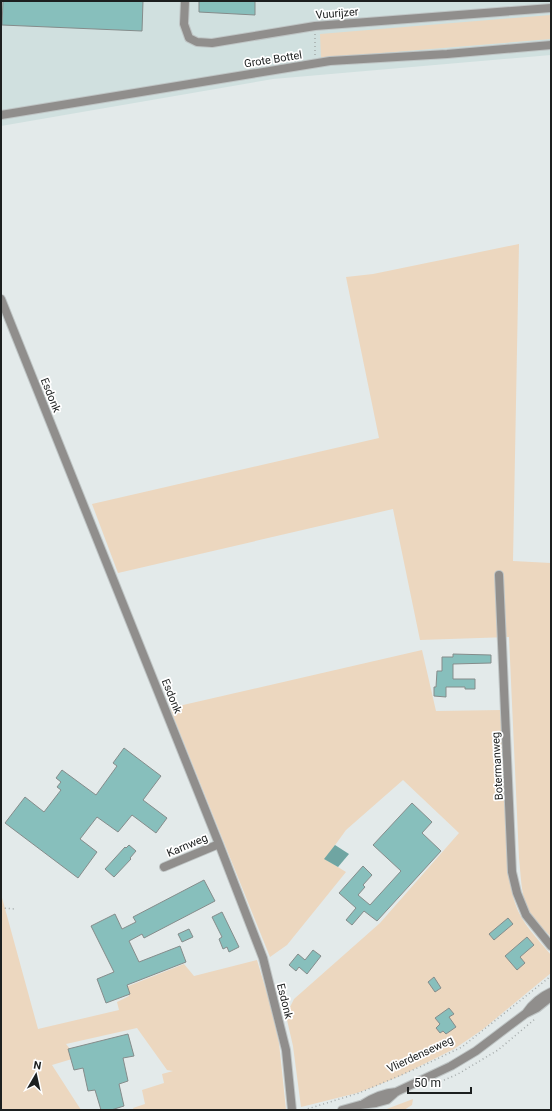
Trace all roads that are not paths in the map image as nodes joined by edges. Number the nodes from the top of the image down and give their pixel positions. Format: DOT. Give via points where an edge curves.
graph roads {
  1 [pos="185,1"];
  2 [pos="551,8"];
  3 [pos="551,45"];
  4 [pos="1,115"];
  5 [pos="1,299"];
  6 [pos="499,575"];
  7 [pos="219,844"];
  8 [pos="164,867"];
  9 [pos="551,946"];
  10 [pos="551,993"];
  11 [pos="292,1110"];
  12 [pos="342,1110"];
  1 -- 2 [label="street, Vuurijzer" via="184,24 189,38 212,44 315,26"];
  3 -- 4 [label="street, Grote Bottel" via="330,61"];
  5 -- 7 [label="street, Esdonk"];
  6 -- 9 [label="street, Botermanweg" via="512,872 526,915"];
  7 -- 8 [label="street, Karnweg"];
  7 -- 11 [label="street, Esdonk" via="263,958 286,1050"];
  10 -- 12 [label="street, Vlierdenseweg" via="542,996 525,1014 476,1051 451,1066 396,1092 387,1100"];
}
